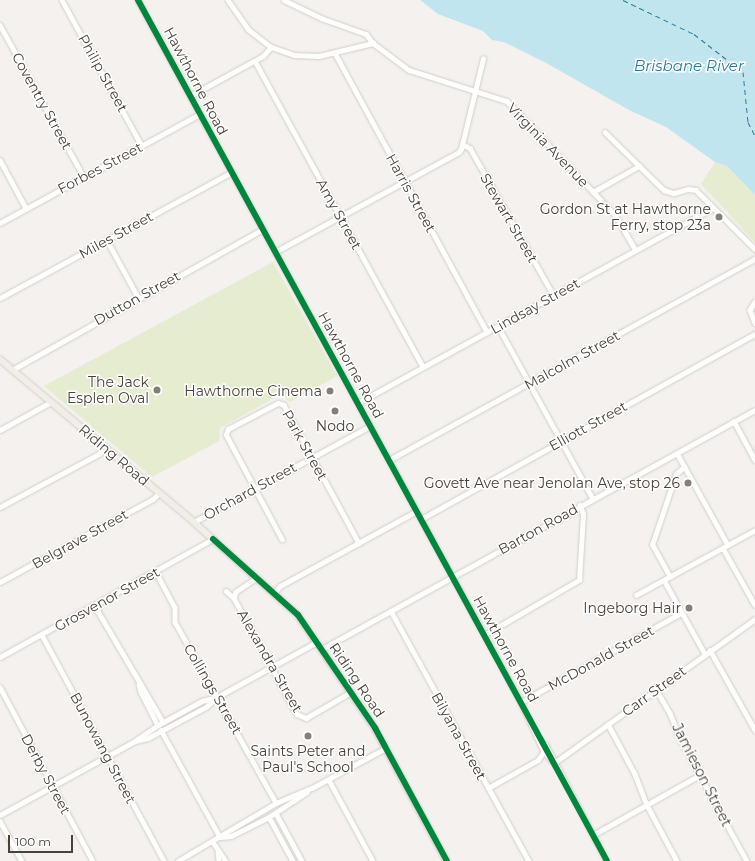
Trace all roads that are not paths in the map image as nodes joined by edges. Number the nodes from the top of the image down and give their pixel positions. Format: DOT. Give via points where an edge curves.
graph roads {
  1 [pos="62,0"];
  2 [pos="138,0"];
  3 [pos="228,0"];
  4 [pos="284,0"];
  5 [pos="0,25"];
  6 [pos="373,43"];
  7 [pos="271,47"];
  8 [pos="335,53"];
  9 [pos="483,59"];
  10 [pos="255,61"];
  11 [pos="476,90"];
  12 [pos="190,96"];
  13 [pos="200,114"];
  14 [pos="605,132"];
  15 [pos="462,144"];
  16 [pos="142,146"];
  17 [pos="0,160"];
  18 [pos="638,166"];
  19 [pos="232,172"];
  20 [pos="84,177"];
  21 [pos="404,181"];
  22 [pos="593,192"];
  23 [pos="26,208"];
  24 [pos="712,208"];
  25 [pos="340,217"];
  26 [pos="0,223"];
  27 [pos="263,229"];
  28 [pos="107,240"];
  29 [pos="755,249"];
  30 [pos="636,250"];
  31 [pos="275,252"];
  32 [pos="755,260"];
  33 [pos="554,296"];
  34 [pos="138,297"];
  35 [pos="0,298"];
  36 [pos="755,302"];
  37 [pos="755,323"];
  38 [pos="498,326"];
  39 [pos="487,332"];
  40 [pos="755,334"];
  41 [pos="0,359"];
  42 [pos="422,368"];
  43 [pos="12,370"];
  44 [pos="529,384"];
  45 [pos="51,402"];
  46 [pos="358,403"];
  47 [pos="755,410"];
  48 [pos="734,422"];
  49 [pos="370,426"];
  50 [pos="0,430"];
  51 [pos="561,441"];
  52 [pos="105,447"];
  53 [pos="677,453"];
  54 [pos="312,457"];
  55 [pos="389,460"];
  56 [pos="755,460"];
  57 [pos="684,467"];
  58 [pos="254,489"];
  59 [pos="159,493"];
  60 [pos="593,499"];
  61 [pos="580,506"];
  62 [pos="0,507"];
  63 [pos="417,511"];
  64 [pos="421,519"];
  65 [pos="194,522"];
  66 [pos="755,530"];
  67 [pos="213,539"];
  68 [pos="282,540"];
  69 [pos="359,543"];
  70 [pos="726,547"];
  71 [pos="156,572"];
  72 [pos="453,577"];
  73 [pos="670,577"];
  74 [pos="257,578"];
  75 [pos="664,580"];
  76 [pos="0,582"];
  77 [pos="226,591"];
  78 [pos="274,593"];
  79 [pos="636,595"];
  80 [pos="234,598"];
  81 [pos="95,606"];
  82 [pos="755,606"];
  83 [pos="391,611"];
  84 [pos="681,613"];
  85 [pos="755,619"];
  86 [pos="42,634"];
  87 [pos="484,635"];
  88 [pos="317,642"];
  89 [pos="322,648"];
  90 [pos="710,650"];
  91 [pos="704,654"];
  92 [pos="0,657"];
  93 [pos="271,668"];
  94 [pos="139,684"];
  95 [pos="0,688"];
  96 [pos="656,689"];
  97 [pos="351,692"];
  98 [pos="217,697"];
  99 [pos="521,702"];
  100 [pos="163,722"];
  101 [pos="608,724"];
  102 [pos="158,725"];
  103 [pos="161,730"];
  104 [pos="755,730"];
  105 [pos="135,742"];
  106 [pos="542,742"];
  107 [pos="386,748"];
  108 [pos="544,751"];
  109 [pos="107,756"];
  110 [pos="554,763"];
  111 [pos="700,775"];
  112 [pos="329,780"];
  113 [pos="52,786"];
  114 [pos="312,788"];
  115 [pos="488,788"];
  116 [pos="276,803"];
  117 [pos="646,805"];
  118 [pos="276,813"];
  119 [pos="0,814"];
  120 [pos="269,817"];
  121 [pos="0,821"];
  122 [pos="593,835"];
  123 [pos="220,837"];
  124 [pos="213,842"];
  125 [pos="218,851"];
  126 [pos="22,861"];
  127 [pos="93,861"];
  128 [pos="164,861"];
  129 [pos="178,861"];
  130 [pos="219,861"];
  131 [pos="226,861"];
  132 [pos="293,861"];
  133 [pos="302,861"];
  134 [pos="373,861"];
  135 [pos="447,861"];
  136 [pos="529,861"];
  137 [pos="607,861"];
  138 [pos="677,861"];
  139 [pos="747,861"];
  1 -- 16 [label="street, Philip Street"];
  2 -- 12 [label="street, Hawthorne Road"];
  3 -- 7 [label="street" via="248,29"];
  4 -- 6 [label="street, Virginia Avenue" via="366,34"];
  5 -- 20 [label="street, Coventry Street"];
  6 -- 8 [label="street"];
  6 -- 11 [label="street, Virginia Avenue" via="408,70"];
  7 -- 8 [label="street" via="294,55 319,56"];
  7 -- 10 [label="street"];
  8 -- 21 [label="street, Harris Street"];
  9 -- 11 [label="street"];
  10 -- 12 [label="street"];
  10 -- 25 [label="street, Amy Street"];
  11 -- 15 [label="street"];
  11 -- 22 [label="street, Virginia Avenue" via="513,105"];
  12 -- 13 [label="street, Hawthorne Road"];
  13 -- 16 [label="street, Forbes Street"];
  13 -- 19 [label="street, Hawthorne Road"];
  14 -- 18 [label="street"];
  15 -- 21 [label="street" via="458,152"];
  15 -- 33 [label="street, Stewart Street" via="470,148"];
  16 -- 20 [label="street, Forbes Street"];
  17 -- 23 [label="street"];
  18 -- 22 [label="street"];
  18 -- 24 [label="street" via="664,190 674,193 692,189 708,201"];
  19 -- 27 [label="street, Hawthorne Road"];
  19 -- 28 [label="street, Miles Street"];
  20 -- 23 [label="street, Forbes Street"];
  21 -- 25 [label="street"];
  21 -- 39 [label="street, Harris Street"];
  22 -- 30 [label="street, Virginia Avenue" via="620,221"];
  23 -- 26 [label="street, Forbes Street"];
  24 -- 29 [label="street" via="720,212"];
  24 -- 30 [label="street, Lindsay Street"];
  25 -- 31 [label="street"];
  25 -- 42 [label="street, Amy Street"];
  27 -- 31 [label="street, Hawthorne Road"];
  27 -- 34 [label="street, Dutton Street"];
  28 -- 34 [label="street"];
  28 -- 35 [label="street, Miles Street"];
  30 -- 33 [label="street, Lindsay Street"];
  31 -- 46 [label="street, Hawthorne Road"];
  32 -- 44 [label="street, Malcolm Street"];
  33 -- 38 [label="street, Lindsay Street"];
  34 -- 43 [label="street, Dutton Street"];
  36 -- 37 [label="street" via="750,310"];
  38 -- 39 [label="street, Lindsay Street"];
  38 -- 44 [label="street"];
  39 -- 42 [label="street, Lindsay Street"];
  40 -- 51 [label="street, Elliott Street"];
  41 -- 43 [label="main road, Riding Road"];
  42 -- 46 [label="street, Lindsay Street"];
  43 -- 45 [label="main road, Riding Road"];
  44 -- 51 [label="street"];
  44 -- 55 [label="street, Malcolm Street"];
  45 -- 50 [label="street"];
  45 -- 52 [label="main road, Riding Road"];
  46 -- 49 [label="street, Hawthorne Road"];
  47 -- 48 [label="street, Barton Road"];
  48 -- 53 [label="street, Barton Road"];
  48 -- 56 [label="street"];
  49 -- 54 [label="street, Orchard Street"];
  49 -- 55 [label="street, Hawthorne Road"];
  51 -- 60 [label="street"];
  51 -- 64 [label="street, Elliott Street"];
  52 -- 59 [label="main road, Riding Road"];
  52 -- 62 [label="street" via="99,454"];
  53 -- 57 [label="street"];
  53 -- 60 [label="street, Barton Road"];
  54 -- 58 [label="street, Orchard Street"];
  54 -- 58 [label="street, Park Street" via="280,403 228,429 226,433"];
  54 -- 69 [label="street, Park Street"];
  55 -- 63 [label="street, Hawthorne Road"];
  57 -- 70 [label="street"];
  57 -- 73 [label="street" via="676,474 652,545"];
  58 -- 65 [label="street, Orchard Street"];
  58 -- 68 [label="street"];
  59 -- 65 [label="main road, Riding Road"];
  59 -- 76 [label="street, Belgrave Street" via="153,499"];
  60 -- 61 [label="street, Barton Road"];
  61 -- 72 [label="street, Barton Road"];
  61 -- 87 [label="street" via="583,514 579,580"];
  63 -- 64 [label="street, Hawthorne Road"];
  63 -- 69 [label="street"];
  64 -- 72 [label="street, Hawthorne Road"];
  65 -- 67 [label="main road, Riding Road"];
  66 -- 70 [label="street"];
  67 -- 71 [label="street, Grosvenor Street"];
  67 -- 74 [label="main road, Riding Road"];
  69 -- 78 [label="street" via="280,586"];
  70 -- 73 [label="street"];
  70 -- 82 [label="street"];
  71 -- 81 [label="street, Grosvenor Street"];
  71 -- 98 [label="street, Collings Street" via="175,607 175,622"];
  72 -- 83 [label="street, Barton Road"];
  72 -- 87 [label="street, Hawthorne Road"];
  73 -- 75 [label="street"];
  74 -- 78 [label="main road, Riding Road"];
  74 -- 80 [label="street, Alexandra Street" via="236,592"];
  75 -- 79 [label="street"];
  75 -- 84 [label="street"];
  77 -- 80 [label="street, Alexandra Street"];
  78 -- 88 [label="main road, Riding Road" via="298,615"];
  80 -- 93 [label="street, Alexandra Street"];
  81 -- 86 [label="street, Grosvenor Street"];
  81 -- 94 [label="street"];
  83 -- 89 [label="street, Barton Road"];
  83 -- 115 [label="street, Bilyana Street"];
  84 -- 91 [label="street"];
  84 -- 99 [label="street, McDonald Street"];
  85 -- 90 [label="street, Carr Street"];
  86 -- 92 [label="street, Grosvenor Street"];
  86 -- 109 [label="street, Bunowang Street"];
  87 -- 99 [label="street, Hawthorne Road"];
  88 -- 89 [label="main road, Riding Road"];
  88 -- 93 [label="street"];
  89 -- 97 [label="main road, Riding Road"];
  90 -- 91 [label="street, Carr Street"];
  90 -- 104 [label="street"];
  91 -- 96 [label="street, Carr Street"];
  93 -- 97 [label="street, Alexandra Street" via="301,717 306,718"];
  93 -- 98 [label="street"];
  94 -- 100 [label="street" via="146,690"];
  94 -- 102 [label="street"];
  95 -- 113 [label="street, Derby Street"];
  96 -- 101 [label="street, Carr Street"];
  96 -- 111 [label="street, Jamieson Street"];
  97 -- 107 [label="main road, Riding Road"];
  98 -- 100 [label="street" via="202,701"];
  98 -- 103 [label="street" via="206,707"];
  98 -- 116 [label="street, Collings Street"];
  99 -- 106 [label="street, Hawthorne Road"];
  100 -- 102 [label="street"];
  101 -- 110 [label="street, Carr Street"];
  101 -- 117 [label="street" via="635,774"];
  102 -- 105 [label="street"];
  103 -- 105 [label="street"];
  103 -- 123 [label="street"];
  105 -- 109 [label="street"];
  106 -- 108 [label="street, Hawthorne Road"];
  106 -- 110 [label="street, Hawthorne Road"];
  107 -- 112 [label="street"];
  107 -- 135 [label="main road, Riding Road"];
  108 -- 110 [label="street, Hawthorne Road"];
  108 -- 115 [label="street" via="540,759"];
  109 -- 113 [label="street"];
  109 -- 128 [label="street, Bunowang Street"];
  110 -- 122 [label="street, Hawthorne Road"];
  111 -- 117 [label="street"];
  111 -- 139 [label="street, Jamieson Street"];
  112 -- 114 [label="street"];
  112 -- 134 [label="street"];
  113 -- 119 [label="street"];
  113 -- 127 [label="street, Derby Street"];
  114 -- 116 [label="street"];
  114 -- 118 [label="street"];
  115 -- 136 [label="street, Bilyana Street"];
  116 -- 123 [label="street"];
  117 -- 122 [label="street"];
  117 -- 138 [label="street"];
  118 -- 120 [label="street"];
  118 -- 133 [label="street"];
  120 -- 123 [label="street" via="231,836"];
  120 -- 132 [label="street"];
  121 -- 126 [label="street"];
  122 -- 137 [label="street, Hawthorne Road"];
  123 -- 124 [label="street"];
  124 -- 125 [label="street"];
  124 -- 129 [label="street"];
  125 -- 130 [label="street"];
  125 -- 131 [label="street"];
}
